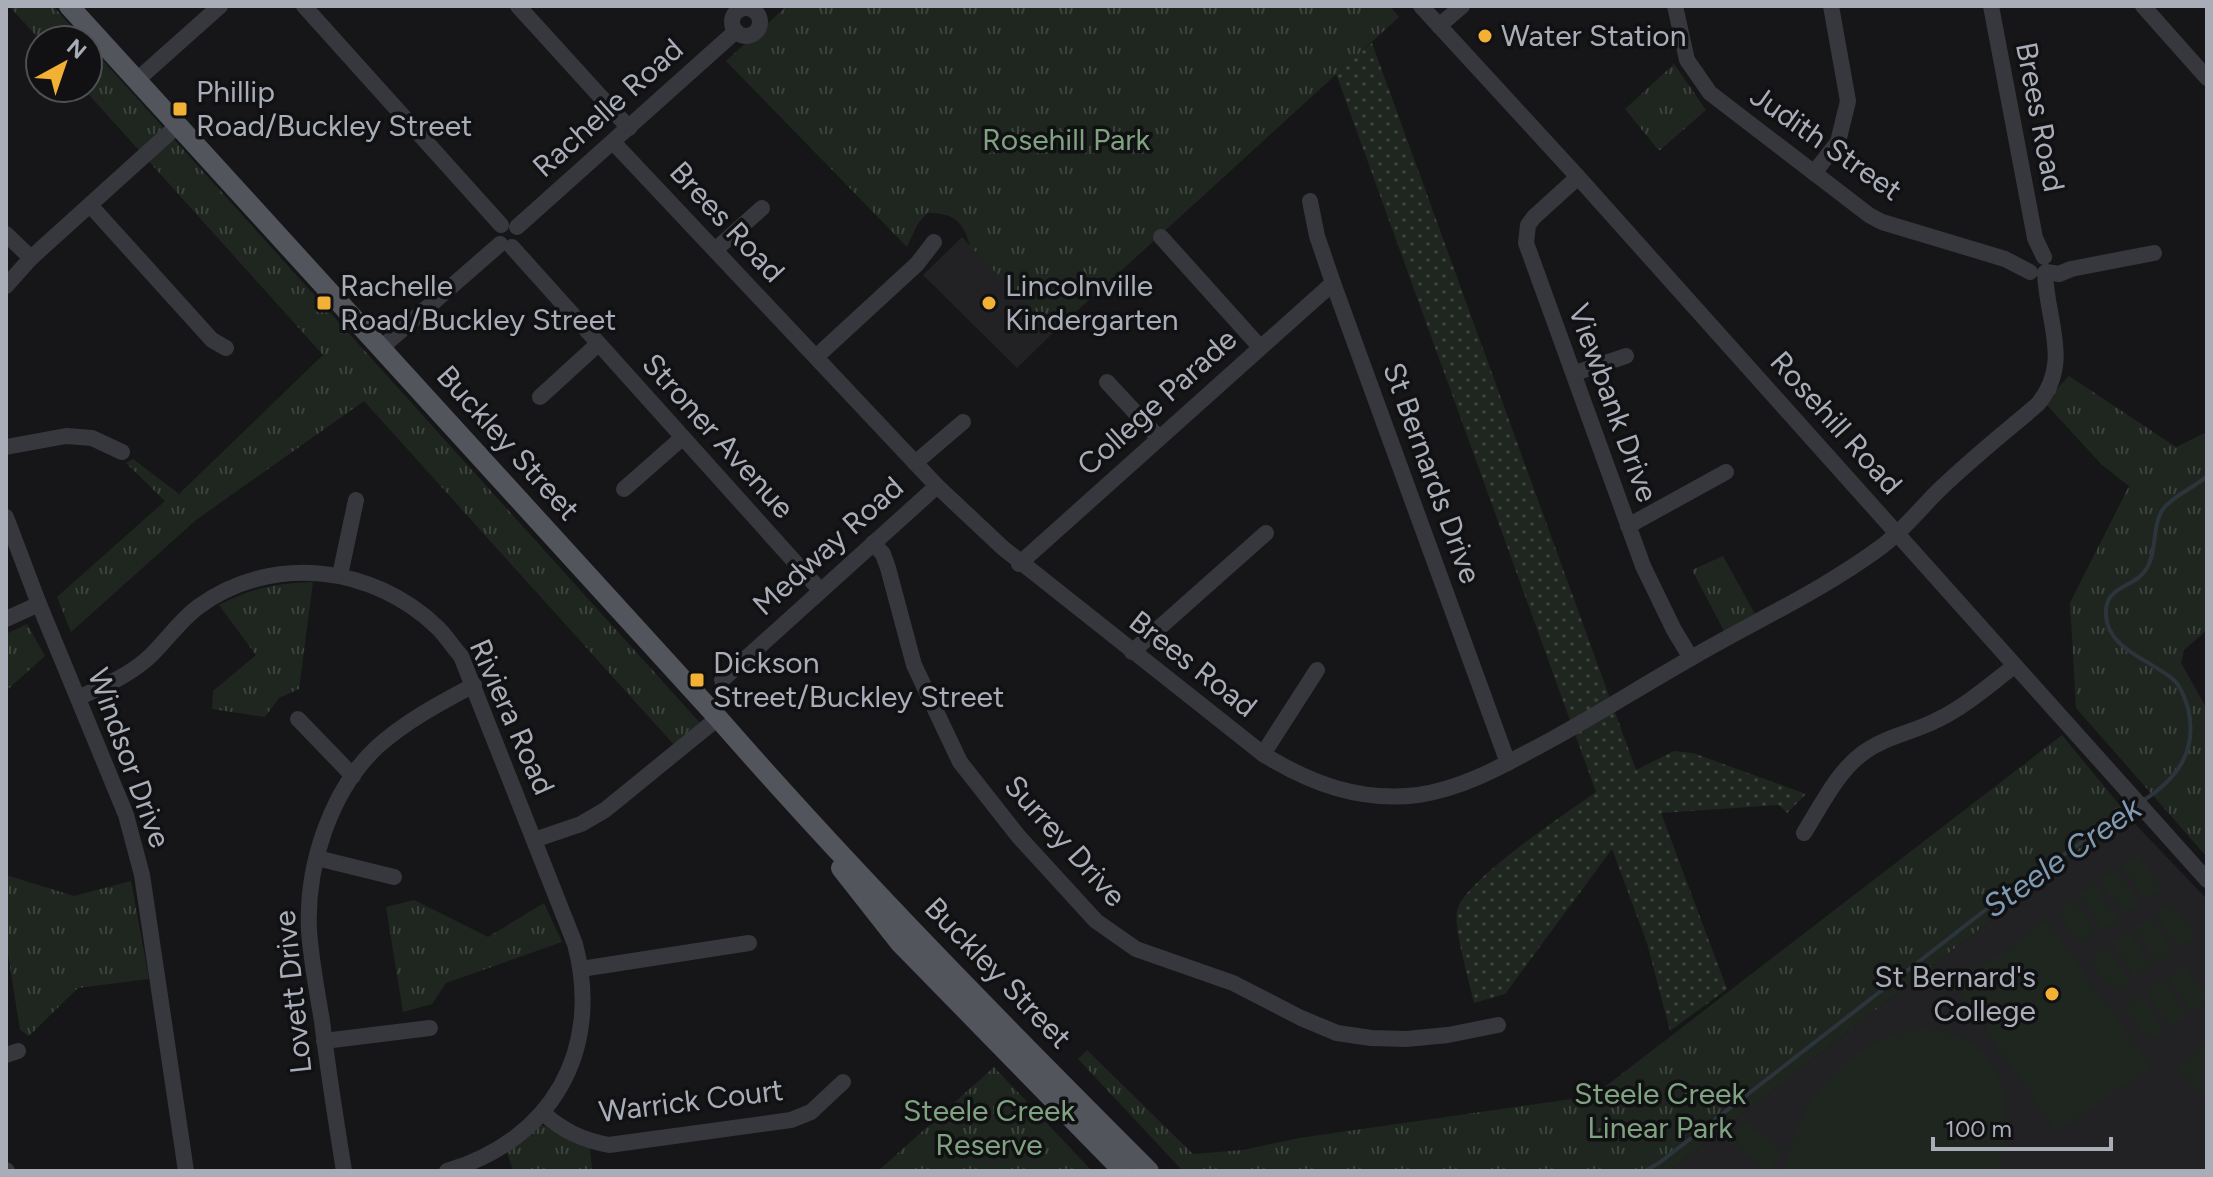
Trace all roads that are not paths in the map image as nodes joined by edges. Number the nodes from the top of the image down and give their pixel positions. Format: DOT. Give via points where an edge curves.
graph roads {
  1 [pos="69,6"];
  2 [pos="220,6"];
  3 [pos="304,6"];
  4 [pos="518,6"];
  5 [pos="1421,6"];
  6 [pos="1462,6"];
  7 [pos="1675,6"];
  8 [pos="1831,6"];
  9 [pos="1991,6"];
  10 [pos="2143,6"];
  11 [pos="735,9"];
  12 [pos="761,10"];
  13 [pos="1439,26"];
  14 [pos="736,31"];
  15 [pos="2207,78"];
  16 [pos="137,80"];
  17 [pos="177,126"];
  18 [pos="629,128"];
  19 [pos="613,142"];
  20 [pos="1814,173"];
  21 [pos="1578,177"];
  22 [pos="1310,201"];
  23 [pos="90,205"];
  24 [pos="762,208"];
  25 [pos="509,226"];
  26 [pos="6,234"];
  27 [pos="1161,237"];
  28 [pos="934,242"];
  29 [pos="506,246"];
  30 [pos="715,250"];
  31 [pos="2154,253"];
  32 [pos="31,258"];
  33 [pos="2039,266"];
  34 [pos="1333,283"];
  35 [pos="6,286"];
  36 [pos="598,344"];
  37 [pos="1260,347"];
  38 [pos="226,348"];
  39 [pos="381,348"];
  40 [pos="1626,356"];
  41 [pos="816,357"];
  42 [pos="1575,373"];
  43 [pos="1107,382"];
  44 [pos="540,397"];
  45 [pos="963,422"];
  46 [pos="682,438"];
  47 [pos="1159,438"];
  48 [pos="6,447"];
  49 [pos="122,452"];
  50 [pos="915,463"];
  51 [pos="1726,472"];
  52 [pos="937,486"];
  53 [pos="624,489"];
  54 [pos="356,500"];
  55 [pos="6,517"];
  56 [pos="1628,526"];
  57 [pos="1894,530"];
  58 [pos="1266,533"];
  59 [pos="873,543"];
  60 [pos="1019,564"];
  61 [pos="340,575"];
  62 [pos="820,590"];
  63 [pos="39,604"];
  64 [pos="6,619"];
  65 [pos="1132,652"];
  66 [pos="1691,658"];
  67 [pos="2013,667"];
  68 [pos="1317,670"];
  69 [pos="722,680"];
  70 [pos="474,685"];
  71 [pos="78,698"];
  72 [pos="718,718"];
  73 [pos="298,719"];
  74 [pos="1263,754"];
  75 [pos="1508,763"];
  76 [pos="353,776"];
  77 [pos="804,816"];
  78 [pos="1804,833"];
  79 [pos="534,840"];
  80 [pos="317,858"];
  81 [pos="394,877"];
  82 [pos="2207,880"];
  83 [pos="749,943"];
  84 [pos="581,969"];
  85 [pos="1498,1025"];
  86 [pos="430,1028"];
  87 [pos="324,1041"];
  88 [pos="843,1082"];
  89 [pos="543,1113"];
  90 [pos="186,1171"];
  91 [pos="344,1171"];
  92 [pos="447,1171"];
  93 [pos="1123,1171"];
  94 [pos="1149,1171"];
  1 -- 16 [label="main road, Buckley Street"];
  2 -- 16 [label="street"];
  3 -- 25 [label="street"];
  4 -- 18 [label="street"];
  5 -- 13 [label="street, Rosehill Road"];
  6 -- 13 [label="street"];
  7 -- 20 [label="street, Judith Street" via="1687,60 1710,93"];
  8 -- 20 [label="street" via="1848,101 1838,142"];
  9 -- 33 [label="street, Brees Road"];
  10 -- 15 [label="street"];
  11 -- 12 [label="street"];
  11 -- 14 [label="street"];
  12 -- 14 [label="street" via="753,33"];
  13 -- 21 [label="street, Rosehill Road"];
  14 -- 18 [label="street, Rachelle Road"];
  16 -- 17 [label="main road, Buckley Street"];
  17 -- 23 [label="street"];
  17 -- 39 [label="main road, Buckley Street"];
  18 -- 19 [label="street, Rachelle Road"];
  19 -- 25 [label="street, Rachelle Road"];
  19 -- 30 [label="street, Brees Road"];
  20 -- 33 [label="street, Judith Street" via="1882,222"];
  21 -- 42 [label="street, Viewbank Drive" via="1534,217 1526,234"];
  21 -- 57 [label="street, Rosehill Road"];
  22 -- 34 [label="street, St Bernards Drive"];
  23 -- 32 [label="street"];
  23 -- 38 [label="street" via="212,340"];
  24 -- 30 [label="street"];
  25 -- 29 [label="street" via="520,238"];
  26 -- 32 [label="street"];
  27 -- 37 [label="street"];
  28 -- 41 [label="street"];
  29 -- 36 [label="street, Stroner Avenue"];
  29 -- 39 [label="street"];
  30 -- 41 [label="street, Brees Road"];
  31 -- 33 [label="street, Judith Street" via="2071,269"];
  32 -- 35 [label="street"];
  33 -- 57 [label="street, Brees Road" via="2057,359 2050,389"];
  34 -- 37 [label="street, College Parade"];
  34 -- 75 [label="street, St Bernards Drive"];
  36 -- 44 [label="street"];
  36 -- 46 [label="street, Stroner Avenue"];
  37 -- 47 [label="street, College Parade"];
  39 -- 72 [label="main road, Buckley Street"];
  40 -- 42 [label="street"];
  41 -- 50 [label="street, Brees Road"];
  42 -- 56 [label="street, Viewbank Drive"];
  43 -- 47 [label="street"];
  45 -- 50 [label="street"];
  46 -- 53 [label="street"];
  46 -- 62 [label="street, Stroner Avenue"];
  47 -- 60 [label="street, College Parade"];
  48 -- 49 [label="street" via="66,436 92,438"];
  50 -- 52 [label="street, Brees Road"];
  51 -- 56 [label="street"];
  52 -- 59 [label="street, Medway Road"];
  52 -- 60 [label="street, Brees Road"];
  54 -- 61 [label="street"];
  55 -- 63 [label="street, Windsor Drive"];
  56 -- 66 [label="street, Viewbank Drive"];
  57 -- 66 [label="street, Brees Road" via="1838,576"];
  57 -- 67 [label="street, Rosehill Road"];
  58 -- 65 [label="street"];
  59 -- 62 [label="street, Medway Road"];
  59 -- 85 [label="street, Surrey Drive" via="888,568 914,665 960,762 1096,921 1136,949 1233,983 1337,1033 1406,1039"];
  60 -- 65 [label="street, Brees Road"];
  61 -- 70 [label="street, Riviera Road" via="374,586 437,627 461,656"];
  61 -- 71 [label="street, Riviera Road" via="277,574 216,596 123,677"];
  62 -- 69 [label="street, Medway Road"];
  63 -- 64 [label="street"];
  63 -- 71 [label="street, Windsor Drive"];
  65 -- 74 [label="street, Brees Road"];
  66 -- 75 [label="street, Brees Road"];
  67 -- 78 [label="street" via="1967,704 1862,754 1835,784"];
  67 -- 82 [label="street, Rosehill Road"];
  68 -- 74 [label="street"];
  70 -- 76 [label="street, Lovett Drive" via="404,725"];
  70 -- 79 [label="street, Riviera Road"];
  71 -- 90 [label="street, Windsor Drive" via="126,815 142,875"];
  72 -- 77 [label="main road, Buckley Street"];
  72 -- 79 [label="street" via="605,810"];
  73 -- 76 [label="street"];
  74 -- 75 [label="street, Brees Road" via="1326,786 1388,797 1452,787"];
  76 -- 80 [label="street, Lovett Drive"];
  77 -- 93 [label="main road, Buckley Street" via="900,943"];
  77 -- 94 [label="main road, Buckley Street"];
  79 -- 84 [label="street, Riviera Road"];
  80 -- 81 [label="street"];
  80 -- 87 [label="street, Lovett Drive" via="309,931"];
  83 -- 84 [label="street"];
  84 -- 89 [label="street, Riviera Road" via="584,998 577,1048"];
  86 -- 87 [label="street"];
  87 -- 91 [label="street, Lovett Drive"];
  88 -- 89 [label="street, Warrick Court" via="811,1112 791,1120 609,1145 563,1129"];
  89 -- 92 [label="street, Riviera Road" via="509,1144"];
}
